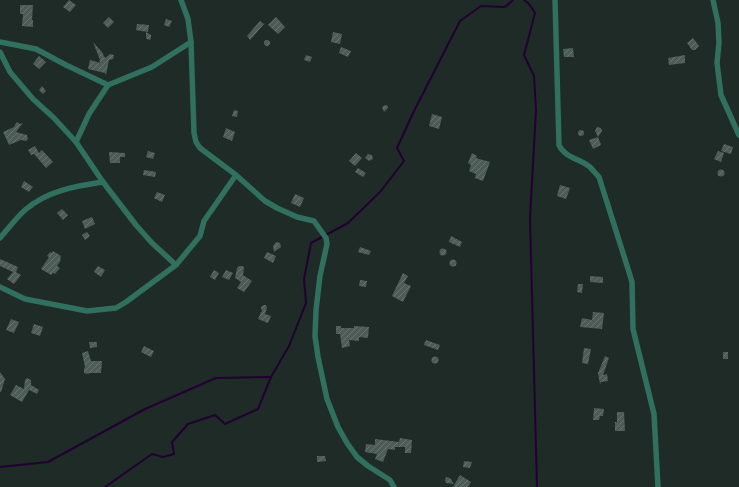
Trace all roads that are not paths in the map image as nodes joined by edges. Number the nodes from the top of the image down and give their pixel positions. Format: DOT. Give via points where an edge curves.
graph roads {
  1 [pos="181,0"];
  2 [pos="555,0"];
  3 [pos="713,0"];
  4 [pos="0,42"];
  5 [pos="191,42"];
  6 [pos="0,52"];
  7 [pos="108,85"];
  8 [pos="739,135"];
  9 [pos="76,142"];
  10 [pos="236,175"];
  11 [pos="103,182"];
  12 [pos="0,238"];
  13 [pos="176,265"];
  14 [pos="0,287"];
  15 [pos="394,487"];
  16 [pos="658,487"];
  1 -- 5 [label="street" via="188,19"];
  2 -- 16 [label="street" via="559,145 566,153 590,166 599,177 630,272 633,329 654,414"];
  3 -- 8 [label="street" via="718,23 717,63 721,95"];
  4 -- 7 [label="street" via="36,49"];
  5 -- 7 [label="street" via="152,67"];
  5 -- 10 [label="street" via="196,142 200,148"];
  6 -- 9 [label="street" via="10,72 32,99"];
  7 -- 9 [label="street" via="89,114"];
  9 -- 11 [label="street"];
  10 -- 13 [label="street" via="204,221 200,236"];
  10 -- 15 [label="street" via="277,208 314,221 326,238 315,336 327,400 338,427 357,457 390,480"];
  11 -- 12 [label="street" via="57,191 45,197 25,210"];
  11 -- 13 [label="street" via="136,225"];
  13 -- 14 [label="street" via="126,302 112,309 87,311 25,299"];
}
